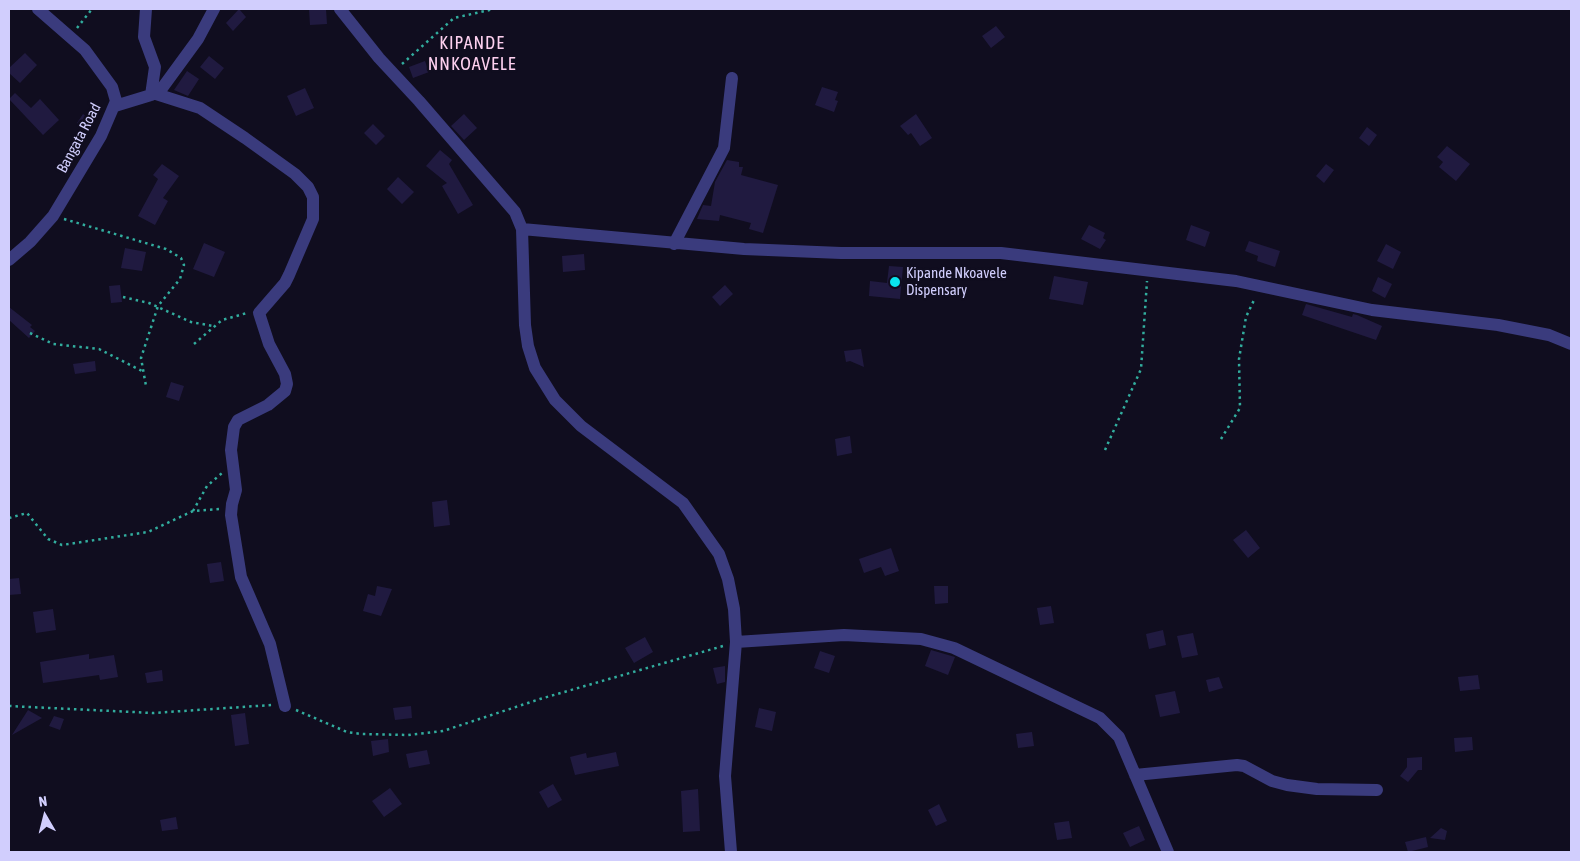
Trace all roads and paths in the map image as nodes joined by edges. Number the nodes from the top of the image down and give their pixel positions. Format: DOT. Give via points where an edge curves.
graph roads {
  1 [pos="38,9"];
  2 [pos="92,9"];
  3 [pos="146,9"];
  4 [pos="214,9"];
  5 [pos="340,9"];
  6 [pos="494,9"];
  7 [pos="69,36"];
  8 [pos="392,71"];
  9 [pos="732,78"];
  10 [pos="153,94"];
  11 [pos="115,106"];
  12 [pos="53,216"];
  13 [pos="522,229"];
  14 [pos="674,244"];
  15 [pos="9,260"];
  16 [pos="1148,270"];
  17 [pos="1264,286"];
  18 [pos="123,297"];
  19 [pos="158,306"];
  20 [pos="259,313"];
  21 [pos="213,326"];
  22 [pos="30,333"];
  23 [pos="194,344"];
  24 [pos="1571,344"];
  25 [pos="142,371"];
  26 [pos="146,386"];
  27 [pos="1221,439"];
  28 [pos="1106,450"];
  29 [pos="232,465"];
  30 [pos="231,510"];
  31 [pos="194,511"];
  32 [pos="9,518"];
  33 [pos="736,642"];
  34 [pos="9,706"];
  35 [pos="285,706"];
  36 [pos="1135,775"];
  37 [pos="1376,790"];
  38 [pos="731,852"];
  39 [pos="1168,852"];
  1 -- 7 [label="street, Bangata Road"];
  2 -- 7 [label="path"];
  3 -- 10 [label="street" via="144,37 155,67"];
  4 -- 10 [label="street" via="171,77"];
  5 -- 8 [label="street"];
  6 -- 8 [label="path" via="454,18 415,55"];
  7 -- 11 [label="street, Bangata Road" via="86,50 108,80 116,95"];
  8 -- 13 [label="street" via="505,199"];
  9 -- 14 [label="street" via="724,148"];
  10 -- 11 [label="street"];
  10 -- 20 [label="street" via="200,108 295,174 313,197 313,219 289,275"];
  11 -- 12 [label="street, Bangata Road"];
  12 -- 15 [label="street, Bangata Road"];
  12 -- 19 [label="path" via="166,249 181,258 184,265 180,279"];
  13 -- 14 [label="street"];
  13 -- 33 [label="street" via="525,325 536,368 555,400 581,426 683,503 702,527 719,554 728,579"];
  14 -- 16 [label="street" via="831,252 1002,253"];
  16 -- 17 [label="street"];
  16 -- 28 [label="path" via="1140,369"];
  17 -- 24 [label="street" via="1372,310 1549,335"];
  17 -- 27 [label="path" via="1246,317 1239,359 1240,408"];
  18 -- 19 [label="path"];
  19 -- 21 [label="path" via="180,318"];
  19 -- 25 [label="path" via="141,358"];
  20 -- 21 [label="path" via="235,316"];
  20 -- 29 [label="street" via="287,384 273,402 236,422"];
  21 -- 23 [label="path"];
  22 -- 25 [label="path" via="53,344 99,349"];
  25 -- 26 [label="path"];
  29 -- 30 [label="street" via="236,490"];
  29 -- 31 [label="path" via="207,486"];
  30 -- 31 [label="path"];
  30 -- 35 [label="street" via="241,577 270,644"];
  31 -- 32 [label="path" via="148,532 62,546 48,539 28,513"];
  33 -- 35 [label="path" via="443,731 408,735 348,732"];
  33 -- 36 [label="street" via="844,635 921,639 954,648 1100,718 1119,737"];
  33 -- 38 [label="street" via="725,776"];
  34 -- 35 [label="path" via="153,713"];
  36 -- 37 [label="street" via="1237,765 1287,786"];
  36 -- 39 [label="street"];
}
